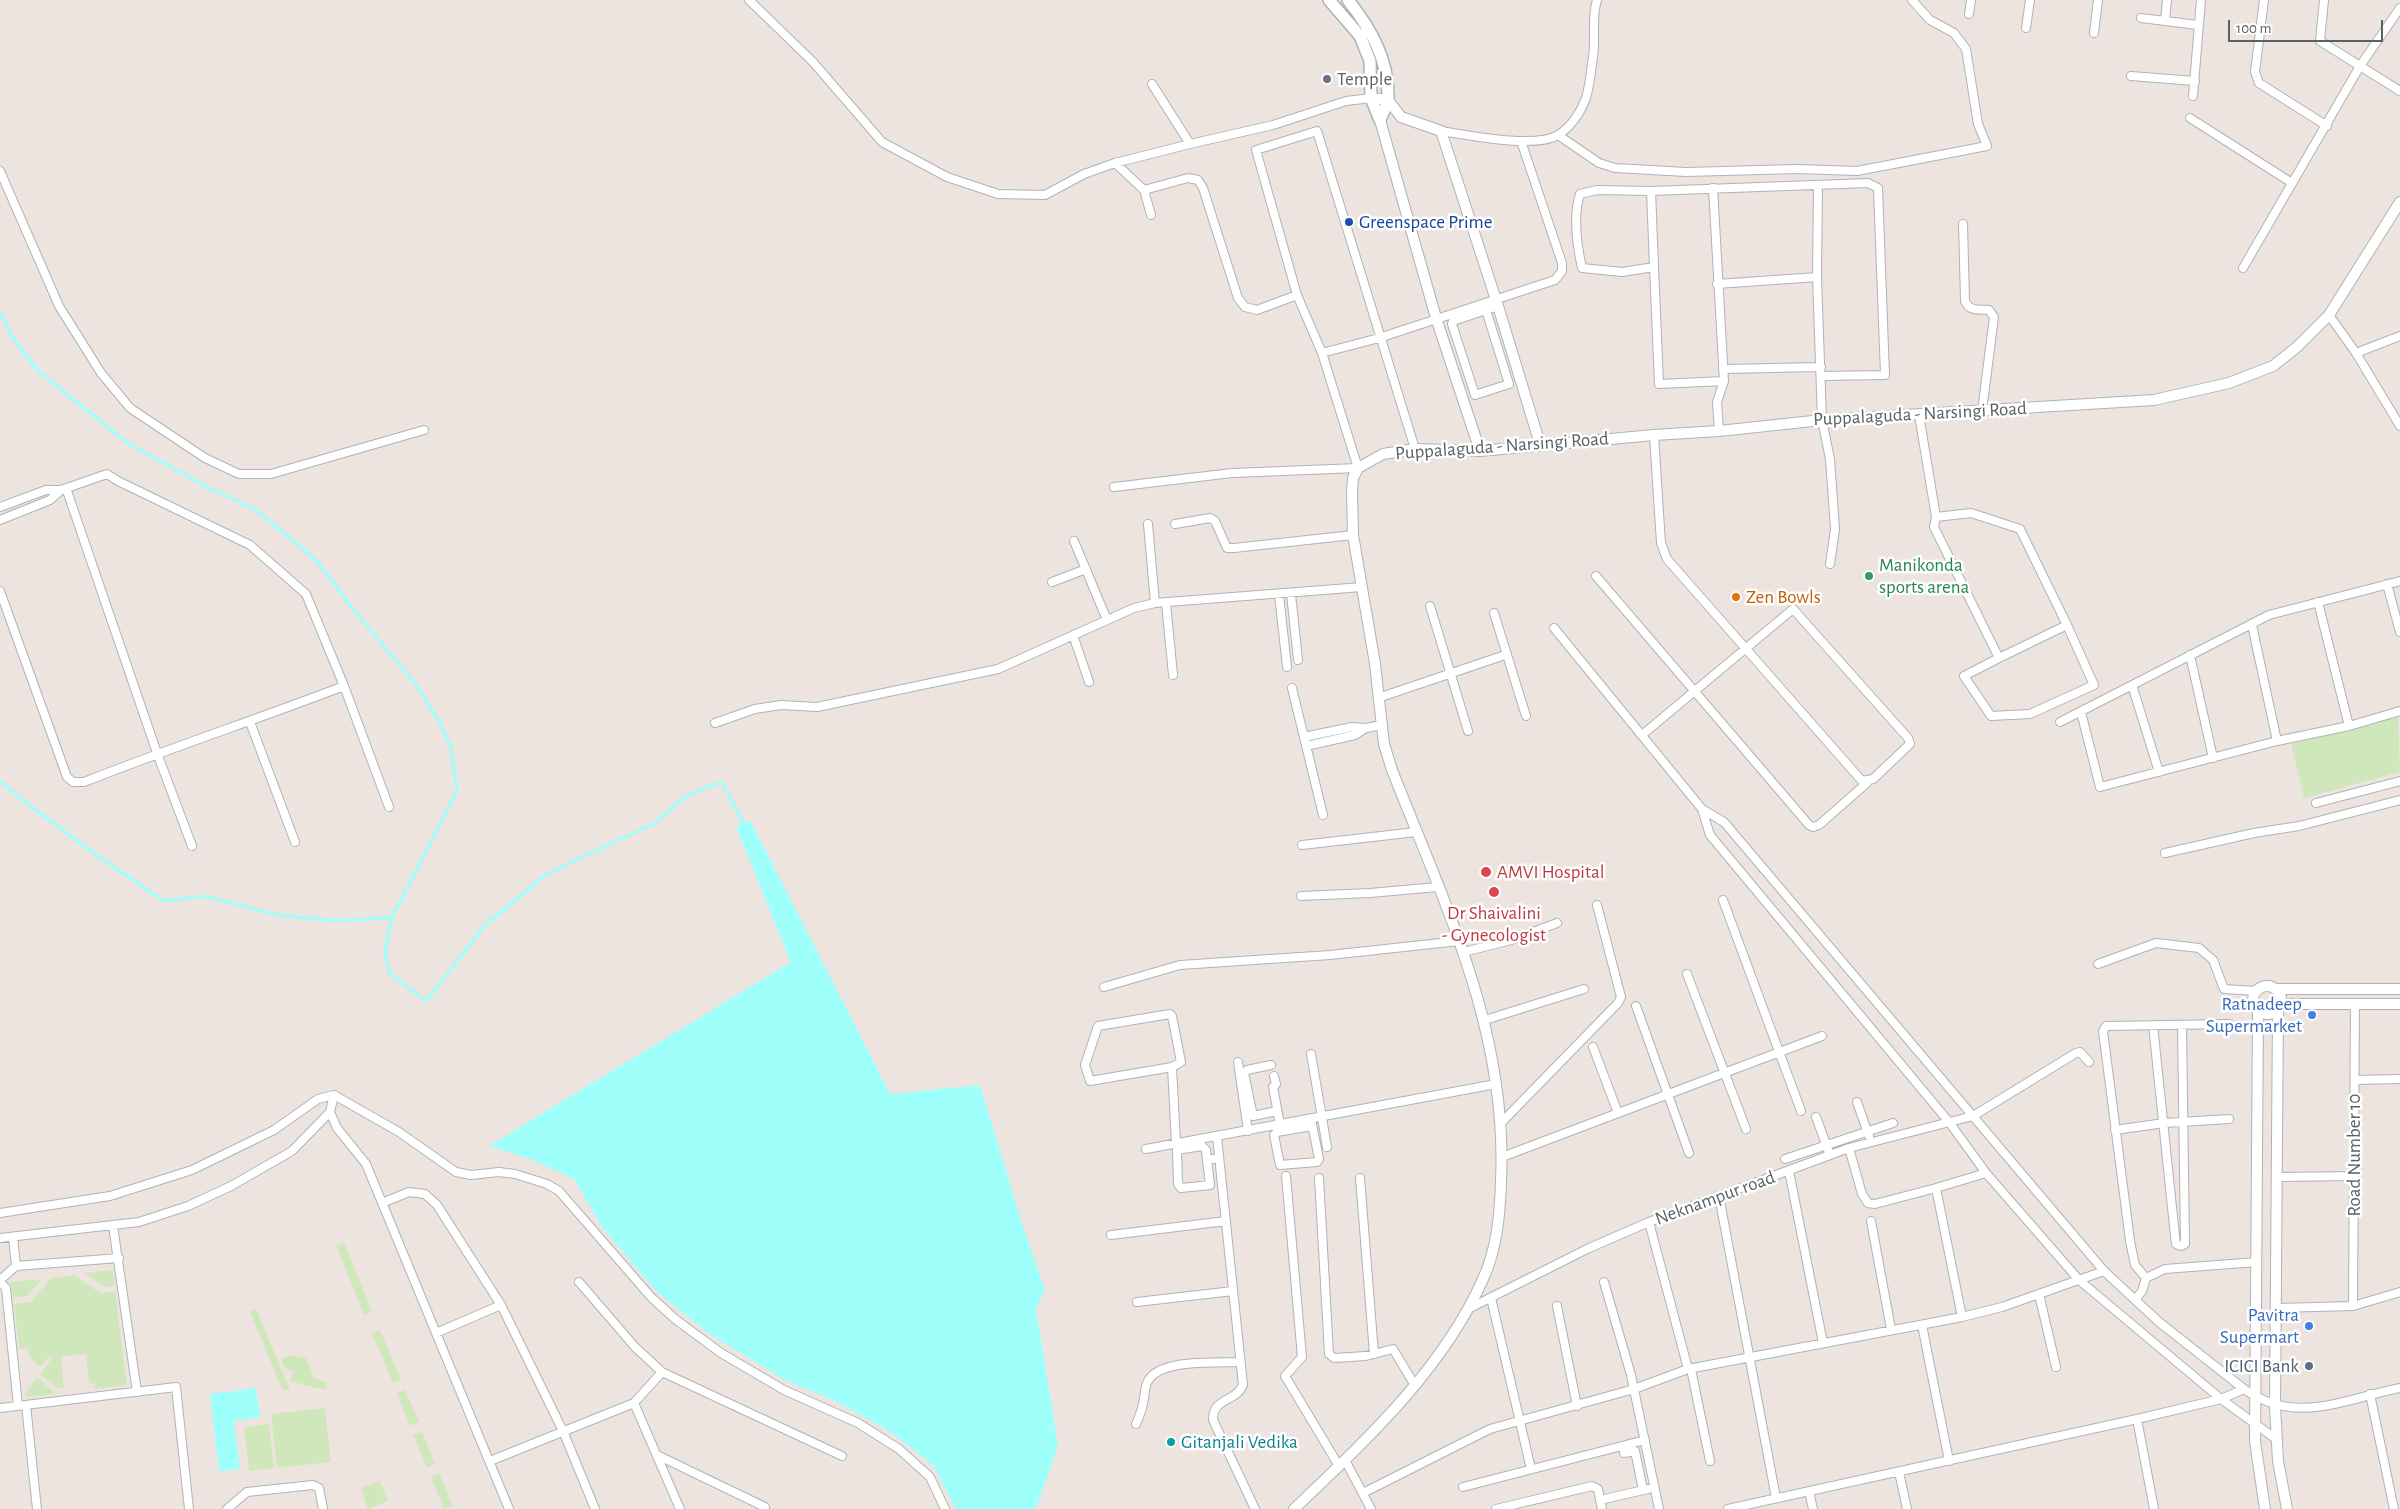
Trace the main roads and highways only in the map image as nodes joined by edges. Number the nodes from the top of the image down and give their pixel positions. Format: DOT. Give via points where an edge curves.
graph roads {
  1 [pos="1328,0"];
  2 [pos="1348,0"];
  1 -- 2 [label="main road" via="1360,36 1370,62 1372,98 1380,120 1388,100 1379,49"];
}
